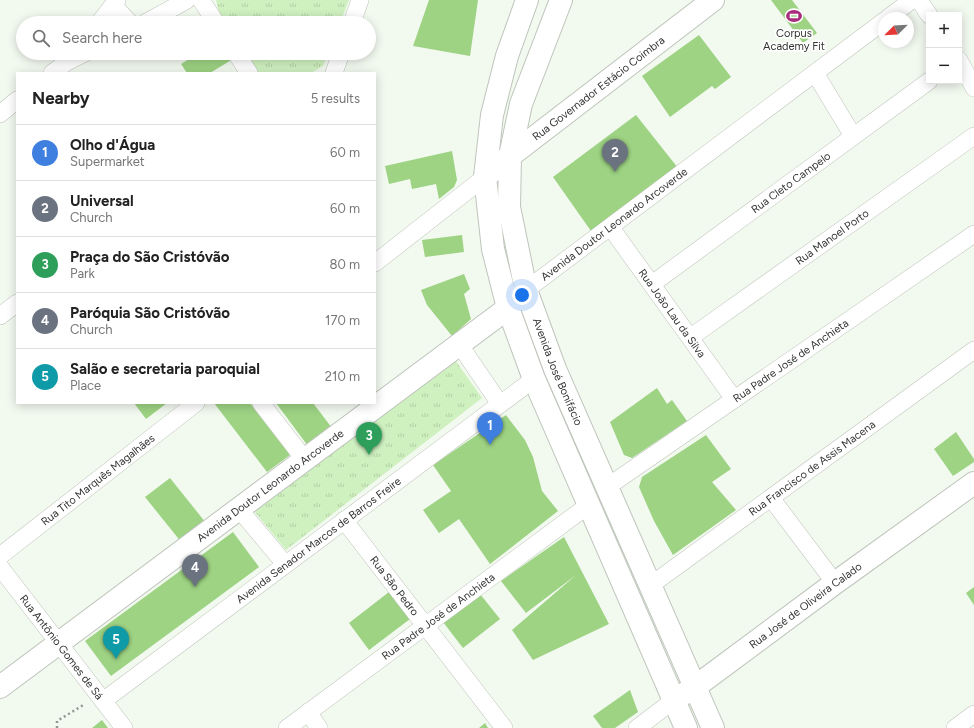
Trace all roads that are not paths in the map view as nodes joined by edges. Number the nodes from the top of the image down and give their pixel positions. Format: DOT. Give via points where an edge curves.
graph roads {
  1 [pos="187,0"];
  2 [pos="201,0"];
  3 [pos="360,0"];
  4 [pos="527,0"];
  5 [pos="561,0"];
  6 [pos="713,0"];
  7 [pos="912,0"];
  8 [pos="919,0"];
  9 [pos="115,3"];
  10 [pos="896,12"];
  11 [pos="927,12"];
  12 [pos="105,16"];
  13 [pos="125,16"];
  14 [pos="157,16"];
  15 [pos="211,16"];
  16 [pos="354,16"];
  17 [pos="878,26"];
  18 [pos="67,60"];
  19 [pos="241,60"];
  20 [pos="339,60"];
  21 [pos="962,66"];
  22 [pos="53,72"];
  23 [pos="248,72"];
  24 [pos="334,72"];
  25 [pos="815,73"];
  26 [pos="926,83"];
  27 [pos="974,88"];
  28 [pos="16,101"];
  29 [pos="0,114"];
  30 [pos="853,136"];
  31 [pos="974,136"];
  32 [pos="510,156"];
  33 [pos="485,177"];
  34 [pos="611,228"];
  35 [pos="974,234"];
  36 [pos="376,262"];
  37 [pos="652,284"];
  38 [pos="526,290"];
  39 [pos="16,304"];
  40 [pos="508,308"];
  41 [pos="0,316"];
  42 [pos="691,337"];
  43 [pos="459,344"];
  44 [pos="974,350"];
  45 [pos="534,379"];
  46 [pos="734,399"];
  47 [pos="195,404"];
  48 [pos="263,404"];
  49 [pos="500,404"];
  50 [pos="305,460"];
  51 [pos="974,483"];
  52 [pos="607,488"];
  53 [pos="771,498"];
  54 [pos="590,504"];
  55 [pos="239,510"];
  56 [pos="344,520"];
  57 [pos="0,556"];
  58 [pos="285,564"];
  59 [pos="0,567"];
  60 [pos="835,583"];
  61 [pos="650,585"];
  62 [pos="426,626"];
  63 [pos="59,643"];
  64 [pos="0,688"];
  65 [pos="695,688"];
  66 [pos="101,698"];
  67 [pos="674,700"];
  68 [pos="308,712"];
  69 [pos="974,714"];
  70 [pos="124,728"];
  71 [pos="287,728"];
  72 [pos="319,728"];
  73 [pos="504,728"];
  74 [pos="637,728"];
  75 [pos="686,728"];
  76 [pos="713,728"];
  77 [pos="955,728"];
  1 -- 14 [label="street"];
  2 -- 15 [label="street"];
  3 -- 16 [label="street"];
  4 -- 33 [label="main road, Avenida José Bonifácio" via="507,56 492,115"];
  5 -- 32 [label="main road, Avenida José Bonifácio" via="520,104"];
  6 -- 32 [label="main road, Rua Governador Estácio Coimbra"];
  7 -- 10 [label="street"];
  8 -- 11 [label="street"];
  9 -- 12 [label="street"];
  9 -- 13 [label="street"];
  17 -- 25 [label="street, Avenida Doutor Leonardo Arcoverde"];
  18 -- 22 [label="street"];
  19 -- 23 [label="street"];
  20 -- 24 [label="street"];
  21 -- 27 [label="street"];
  25 -- 30 [label="street"];
  25 -- 34 [label="street, Avenida Doutor Leonardo Arcoverde"];
  26 -- 30 [label="street, Rua Cleto Campelo"];
  28 -- 29 [label="street"];
  30 -- 37 [label="street, Rua Cleto Campelo"];
  31 -- 42 [label="street, Rua Manoel Porto"];
  32 -- 33 [label="main road, Rua Governador Estácio Coimbra"];
  32 -- 38 [label="main road, Avenida José Bonifácio" via="509,207"];
  33 -- 36 [label="street"];
  33 -- 40 [label="main road, Avenida José Bonifácio" via="493,249"];
  34 -- 37 [label="street, Rua João Lau da Silva"];
  34 -- 38 [label="street, Avenida Doutor Leonardo Arcoverde"];
  35 -- 46 [label="street, Rua Padre José de Anchieta"];
  37 -- 42 [label="street, Rua João Lau da Silva"];
  38 -- 40 [label="main road, Avenida Doutor Leonardo Arcoverde"];
  38 -- 52 [label="main road, Avenida José Bonifácio" via="555,368"];
  39 -- 41 [label="street"];
  40 -- 43 [label="main road, Avenida Doutor Leonardo Arcoverde"];
  40 -- 45 [label="main road, Avenida José Bonifácio"];
  42 -- 46 [label="street, Rua João Lau da Silva"];
  43 -- 49 [label="street"];
  43 -- 50 [label="main road, Avenida Doutor Leonardo Arcoverde"];
  44 -- 53 [label="street, Rua Francisco de Assis Macena"];
  45 -- 49 [label="street, Avenida Senador Marcos de Barros Freire"];
  45 -- 54 [label="main road, Avenida José Bonifácio"];
  46 -- 52 [label="street, Rua Padre José de Anchieta"];
  47 -- 57 [label="street, Rua Tito Marquês Magalhães"];
  48 -- 50 [label="street"];
  49 -- 56 [label="street, Avenida Senador Marcos de Barros Freire"];
  50 -- 55 [label="main road, Avenida Doutor Leonardo Arcoverde"];
  51 -- 60 [label="main road, Rua José de Oliveira Calado"];
  52 -- 61 [label="main road, Avenida José Bonifácio"];
  53 -- 60 [label="street"];
  53 -- 61 [label="street, Rua Francisco de Assis Macena"];
  54 -- 62 [label="street, Rua Padre José de Anchieta"];
  54 -- 67 [label="main road, Avenida José Bonifácio"];
  55 -- 58 [label="street"];
  55 -- 63 [label="main road, Avenida Doutor Leonardo Arcoverde"];
  56 -- 58 [label="street, Avenida Senador Marcos de Barros Freire"];
  56 -- 62 [label="street, Rua São Pedro"];
  58 -- 66 [label="street, Avenida Senador Marcos de Barros Freire"];
  59 -- 63 [label="street, Rua Antônio Gomes de Sá"];
  60 -- 65 [label="main road, Rua José de Oliveira Calado"];
  61 -- 65 [label="main road, Avenida José Bonifácio"];
  62 -- 68 [label="street, Rua Padre José de Anchieta"];
  62 -- 73 [label="street, Rua São Pedro"];
  63 -- 64 [label="main road, Avenida Doutor Leonardo Arcoverde"];
  63 -- 66 [label="street, Rua Antônio Gomes de Sá"];
  65 -- 67 [label="main road, Rua José de Oliveira Calado"];
  65 -- 76 [label="main road, Avenida José Bonifácio"];
  66 -- 70 [label="street, Rua Antônio Gomes de Sá"];
  67 -- 74 [label="street, Rua José de Oliveira Calado"];
  67 -- 75 [label="main road, Avenida José Bonifácio"];
  68 -- 71 [label="street, Rua Padre José de Anchieta"];
  68 -- 72 [label="street"];
  69 -- 77 [label="street"];
}
